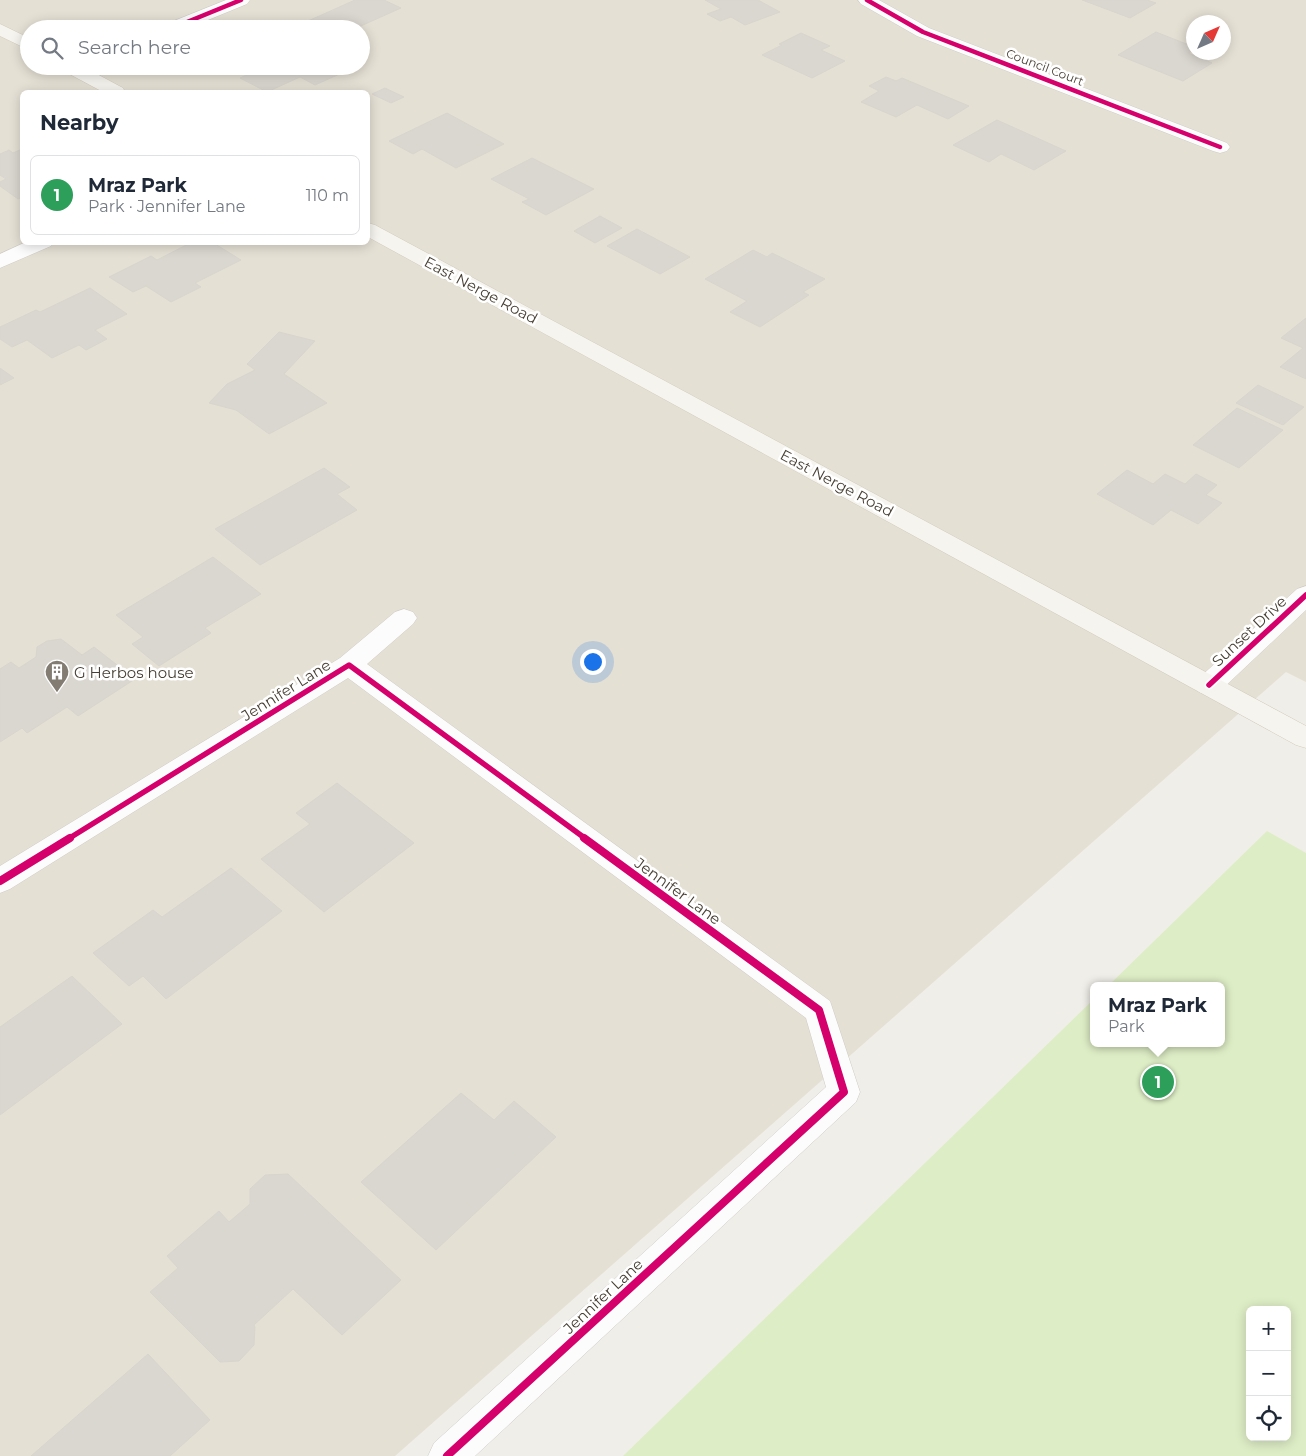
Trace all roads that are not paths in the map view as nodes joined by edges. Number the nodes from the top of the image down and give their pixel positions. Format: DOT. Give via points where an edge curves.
graph roads {
  1 [pos="241,0"];
  2 [pos="867,0"];
  3 [pos="192,20"];
  4 [pos="0,30"];
  5 [pos="20,40"];
  6 [pos="86,75"];
  7 [pos="112,90"];
  8 [pos="1220,147"];
  9 [pos="370,230"];
  10 [pos="37,245"];
  11 [pos="0,262"];
  12 [pos="1306,594"];
  13 [pos="404,618"];
  14 [pos="349,665"];
  15 [pos="1209,685"];
  16 [pos="1306,738"];
  17 [pos="0,881"];
  18 [pos="447,1456"];
  1 -- 3 [label="street"];
  2 -- 8 [label="street, Council Court" via="923,32"];
  4 -- 5 [label="main road"];
  6 -- 7 [label="main road"];
  9 -- 15 [label="main road, East Nerge Road"];
  10 -- 11 [label="street"];
  12 -- 15 [label="street, Sunset Drive"];
  13 -- 14 [label="street"];
  14 -- 17 [label="street, Jennifer Lane"];
  14 -- 18 [label="street, Jennifer Lane" via="819,1010 844,1092"];
  15 -- 16 [label="main road, East Nerge Road"];
}
